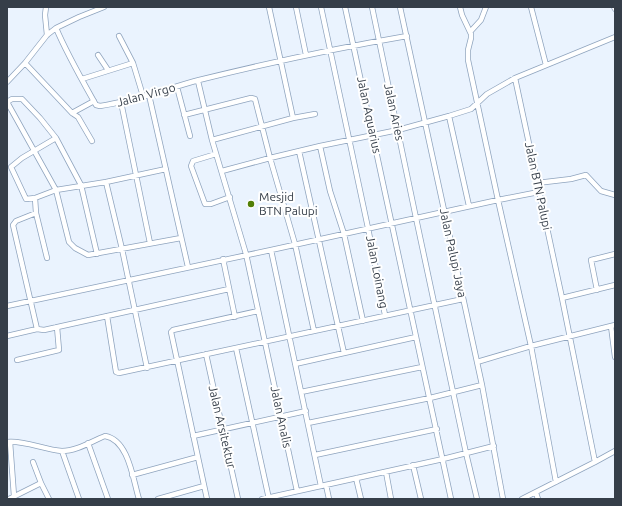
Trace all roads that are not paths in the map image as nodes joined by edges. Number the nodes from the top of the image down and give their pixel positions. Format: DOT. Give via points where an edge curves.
graph roads {
  1 [pos="46,7"];
  2 [pos="104,7"];
  3 [pos="270,7"];
  4 [pos="296,7"];
  5 [pos="321,7"];
  6 [pos="346,7"];
  7 [pos="372,7"];
  8 [pos="400,7"];
  9 [pos="460,7"];
  10 [pos="486,7"];
  11 [pos="531,7"];
  12 [pos="56,28"];
  13 [pos="470,32"];
  14 [pos="47,35"];
  15 [pos="119,36"];
  16 [pos="407,36"];
  17 [pos="615,37"];
  18 [pos="379,40"];
  19 [pos="354,46"];
  20 [pos="329,50"];
  21 [pos="98,55"];
  22 [pos="306,55"];
  23 [pos="282,61"];
  24 [pos="25,63"];
  25 [pos="133,63"];
  26 [pos="546,65"];
  27 [pos="108,70"];
  28 [pos="515,78"];
  29 [pos="82,79"];
  30 [pos="198,81"];
  31 [pos="7,82"];
  32 [pos="177,87"];
  33 [pos="149,95"];
  34 [pos="143,96"];
  35 [pos="94,101"];
  36 [pos="7,102"];
  37 [pos="120,102"];
  38 [pos="478,102"];
  39 [pos="204,110"];
  40 [pos="72,113"];
  41 [pos="315,114"];
  42 [pos="184,115"];
  43 [pos="449,116"];
  44 [pos="293,118"];
  45 [pos="425,122"];
  46 [pos="262,126"];
  47 [pos="398,130"];
  48 [pos="374,135"];
  49 [pos="190,136"];
  50 [pos="56,138"];
  51 [pos="212,140"];
  52 [pos="350,140"];
  53 [pos="92,141"];
  54 [pos="320,146"];
  55 [pos="35,151"];
  56 [pos="299,151"];
  57 [pos="216,154"];
  58 [pos="270,158"];
  59 [pos="166,168"];
  60 [pos="222,171"];
  61 [pos="136,175"];
  62 [pos="106,182"];
  63 [pos="537,182"];
  64 [pos="81,186"];
  65 [pos="56,190"];
  66 [pos="539,192"];
  67 [pos="615,195"];
  68 [pos="230,197"];
  69 [pos="35,198"];
  70 [pos="498,200"];
  71 [pos="469,206"];
  72 [pos="444,212"];
  73 [pos="36,213"];
  74 [pos="416,218"];
  75 [pos="392,222"];
  76 [pos="368,228"];
  77 [pos="344,234"];
  78 [pos="181,238"];
  79 [pos="319,239"];
  80 [pos="150,243"];
  81 [pos="295,244"];
  82 [pos="122,249"];
  83 [pos="271,250"];
  84 [pos="97,254"];
  85 [pos="246,254"];
  86 [pos="615,254"];
  87 [pos="47,258"];
  88 [pos="223,259"];
  89 [pos="188,267"];
  90 [pos="128,280"];
  91 [pos="615,286"];
  92 [pos="229,289"];
  93 [pos="597,290"];
  94 [pos="562,298"];
  95 [pos="463,299"];
  96 [pos="30,301"];
  97 [pos="435,305"];
  98 [pos="7,306"];
  99 [pos="134,310"];
  100 [pos="411,310"];
  101 [pos="258,311"];
  102 [pos="386,315"];
  103 [pos="106,316"];
  104 [pos="235,317"];
  105 [pos="363,321"];
  106 [pos="337,326"];
  107 [pos="613,326"];
  108 [pos="57,327"];
  109 [pos="37,329"];
  110 [pos="314,331"];
  111 [pos="7,336"];
  112 [pos="290,336"];
  113 [pos="416,337"];
  114 [pos="570,337"];
  115 [pos="265,342"];
  116 [pos="531,346"];
  117 [pos="236,348"];
  118 [pos="344,353"];
  119 [pos="206,354"];
  120 [pos="615,357"];
  121 [pos="17,360"];
  122 [pos="176,361"];
  123 [pos="477,362"];
  124 [pos="295,364"];
  125 [pos="422,367"];
  126 [pos="147,368"];
  127 [pos="482,385"];
  128 [pos="301,392"];
  129 [pos="454,393"];
  130 [pos="430,398"];
  131 [pos="306,411"];
  132 [pos="281,416"];
  133 [pos="252,423"];
  134 [pos="308,423"];
  135 [pos="223,429"];
  136 [pos="437,429"];
  137 [pos="193,436"];
  138 [pos="9,442"];
  139 [pos="88,443"];
  140 [pos="494,446"];
  141 [pos="62,451"];
  142 [pos="615,451"];
  143 [pos="466,453"];
  144 [pos="315,455"];
  145 [pos="198,457"];
  146 [pos="443,459"];
  147 [pos="33,462"];
  148 [pos="594,462"];
  149 [pos="413,465"];
  150 [pos="386,472"];
  151 [pos="132,475"];
  152 [pos="356,478"];
  153 [pos="556,482"];
  154 [pos="41,483"];
  155 [pos="324,485"];
  156 [pos="204,486"];
  157 [pos="297,491"];
  158 [pos="536,493"];
  159 [pos="14,496"];
  160 [pos="269,498"];
  161 [pos="8,499"];
  162 [pos="49,499"];
  163 [pos="79,499"];
  164 [pos="108,499"];
  165 [pos="139,499"];
  166 [pos="158,499"];
  167 [pos="207,499"];
  168 [pos="238,499"];
  169 [pos="262,499"];
  170 [pos="330,499"];
  171 [pos="361,499"];
  172 [pos="391,499"];
  173 [pos="421,499"];
  174 [pos="451,499"];
  175 [pos="477,499"];
  176 [pos="503,499"];
  177 [pos="522,499"];
  178 [pos="538,499"];
  1 -- 14 [label="street"];
  2 -- 12 [label="street"];
  3 -- 23 [label="street"];
  4 -- 22 [label="street"];
  5 -- 20 [label="street"];
  6 -- 19 [label="street, Jalan Aquarius"];
  7 -- 18 [label="street, Jalan Aries"];
  8 -- 16 [label="street, Jalan Palupi Jaya"];
  9 -- 13 [label="street"];
  10 -- 13 [label="street" via="481,20"];
  11 -- 26 [label="street"];
  12 -- 14 [label="street"];
  12 -- 29 [label="street"];
  13 -- 38 [label="street" via="468,54"];
  14 -- 24 [label="street"];
  15 -- 25 [label="street"];
  16 -- 18 [label="street, Jalan Virgo"];
  16 -- 45 [label="street, Jalan Palupi Jaya"];
  17 -- 26 [label="street"];
  18 -- 19 [label="street, Jalan Virgo"];
  18 -- 47 [label="street, Jalan Aries"];
  19 -- 20 [label="street, Jalan Virgo"];
  19 -- 48 [label="street, Jalan Aquarius"];
  20 -- 22 [label="street, Jalan Virgo"];
  20 -- 52 [label="street"];
  21 -- 27 [label="street"];
  22 -- 23 [label="street, Jalan Virgo"];
  23 -- 30 [label="street, Jalan Virgo"];
  23 -- 44 [label="street"];
  24 -- 31 [label="street"];
  24 -- 40 [label="street"];
  25 -- 27 [label="street"];
  25 -- 34 [label="street"];
  26 -- 28 [label="street"];
  27 -- 29 [label="street"];
  28 -- 38 [label="street"];
  28 -- 63 [label="street, Jalan BTN Palupi"];
  29 -- 35 [label="street"];
  30 -- 32 [label="street, Jalan Virgo"];
  30 -- 39 [label="street"];
  32 -- 33 [label="street, Jalan Virgo"];
  32 -- 42 [label="street"];
  33 -- 34 [label="street, Jalan Virgo"];
  33 -- 59 [label="street"];
  34 -- 37 [label="street, Jalan Virgo"];
  35 -- 37 [label="street, Jalan Virgo" via="97,106"];
  35 -- 40 [label="street"];
  36 -- 50 [label="street" via="22,99"];
  36 -- 55 [label="street"];
  37 -- 61 [label="street"];
  38 -- 43 [label="street" via="471,109"];
  38 -- 70 [label="street"];
  39 -- 42 [label="street"];
  39 -- 46 [label="street" via="253,98"];
  39 -- 51 [label="street"];
  40 -- 53 [label="street" via="78,117"];
  41 -- 44 [label="street"];
  42 -- 49 [label="street"];
  43 -- 45 [label="street"];
  43 -- 71 [label="street"];
  44 -- 46 [label="street"];
  45 -- 47 [label="street"];
  45 -- 72 [label="street, Jalan Palupi Jaya"];
  46 -- 51 [label="street"];
  46 -- 58 [label="street"];
  47 -- 48 [label="street"];
  47 -- 74 [label="street, Jalan Aries"];
  48 -- 52 [label="street"];
  48 -- 75 [label="street, Jalan Aquarius"];
  50 -- 55 [label="street"];
  50 -- 64 [label="street"];
  51 -- 57 [label="street"];
  52 -- 54 [label="street"];
  52 -- 76 [label="street"];
  54 -- 56 [label="street"];
  54 -- 77 [label="street" via="330,191"];
  55 -- 65 [label="street"];
  55 -- 69 [label="street" via="11,167 26,199"];
  56 -- 58 [label="street"];
  56 -- 79 [label="street"];
  57 -- 60 [label="street"];
  57 -- 68 [label="street" via="193,161 191,166 205,204"];
  58 -- 60 [label="street"];
  58 -- 81 [label="street"];
  59 -- 61 [label="street"];
  59 -- 78 [label="street"];
  60 -- 68 [label="street"];
  61 -- 62 [label="street"];
  61 -- 80 [label="street"];
  62 -- 64 [label="street"];
  62 -- 82 [label="street"];
  63 -- 66 [label="street, Jalan BTN Palupi"];
  63 -- 67 [label="street" via="586,175 601,191"];
  64 -- 65 [label="street"];
  64 -- 84 [label="street"];
  65 -- 69 [label="street"];
  65 -- 84 [label="street" via="69,242 80,252 88,255"];
  66 -- 70 [label="street"];
  66 -- 94 [label="street, Jalan BTN Palupi"];
  68 -- 85 [label="street"];
  69 -- 73 [label="street"];
  70 -- 71 [label="street"];
  70 -- 116 [label="street"];
  71 -- 72 [label="street"];
  72 -- 74 [label="street"];
  72 -- 95 [label="street, Jalan Palupi Jaya"];
  73 -- 87 [label="street"];
  73 -- 96 [label="street" via="16,221 13,225"];
  74 -- 75 [label="street"];
  74 -- 97 [label="street, Jalan Aries"];
  75 -- 76 [label="street"];
  75 -- 100 [label="street, Jalan Aquarius"];
  76 -- 77 [label="street"];
  76 -- 102 [label="street, Jalan Loinang"];
  77 -- 79 [label="street"];
  77 -- 105 [label="street"];
  78 -- 80 [label="street"];
  78 -- 89 [label="street"];
  79 -- 81 [label="street"];
  79 -- 106 [label="street"];
  80 -- 82 [label="street"];
  81 -- 83 [label="street"];
  81 -- 110 [label="street"];
  82 -- 84 [label="street"];
  82 -- 90 [label="street"];
  83 -- 85 [label="street"];
  83 -- 112 [label="street"];
  85 -- 88 [label="street"];
  85 -- 101 [label="street"];
  86 -- 93 [label="street" via="591,260"];
  88 -- 89 [label="street"];
  88 -- 92 [label="street"];
  89 -- 90 [label="street"];
  90 -- 96 [label="street"];
  90 -- 99 [label="street"];
  91 -- 93 [label="street"];
  92 -- 99 [label="street"];
  92 -- 104 [label="street"];
  93 -- 94 [label="street"];
  94 -- 114 [label="street, Jalan BTN Palupi"];
  95 -- 97 [label="street"];
  95 -- 123 [label="street, Jalan Palupi Jaya"];
  96 -- 98 [label="street"];
  96 -- 109 [label="street"];
  97 -- 100 [label="street"];
  97 -- 129 [label="street, Jalan Aries"];
  99 -- 103 [label="street"];
  99 -- 126 [label="street"];
  100 -- 102 [label="street"];
  100 -- 113 [label="street, Jalan Aquarius"];
  101 -- 104 [label="street"];
  101 -- 115 [label="street, Jalan Analis"];
  102 -- 105 [label="street"];
  103 -- 108 [label="street"];
  103 -- 126 [label="street" via="117,373"];
  104 -- 122 [label="street" via="171,331"];
  105 -- 106 [label="street"];
  106 -- 110 [label="street"];
  106 -- 118 [label="street"];
  107 -- 114 [label="street"];
  107 -- 120 [label="street"];
  108 -- 109 [label="street"];
  108 -- 121 [label="street" via="59,350"];
  109 -- 111 [label="street"];
  110 -- 112 [label="street"];
  112 -- 115 [label="street"];
  112 -- 124 [label="street"];
  113 -- 118 [label="street"];
  113 -- 125 [label="street, Jalan Aquarius"];
  114 -- 116 [label="street"];
  114 -- 148 [label="street, Jalan BTN Palupi"];
  115 -- 117 [label="street"];
  115 -- 132 [label="street, Jalan Analis"];
  116 -- 123 [label="street"];
  116 -- 153 [label="street"];
  117 -- 119 [label="street"];
  117 -- 133 [label="street"];
  118 -- 124 [label="street"];
  119 -- 122 [label="street"];
  119 -- 135 [label="street, Jalan Arsitektur"];
  122 -- 126 [label="street"];
  122 -- 137 [label="street"];
  123 -- 127 [label="street, Jalan Palupi Jaya"];
  124 -- 128 [label="street"];
  125 -- 128 [label="street"];
  125 -- 130 [label="street, Jalan Aquarius"];
  127 -- 129 [label="street"];
  127 -- 140 [label="street, Jalan Palupi Jaya"];
  128 -- 131 [label="street"];
  129 -- 130 [label="street"];
  129 -- 143 [label="street, Jalan Aries"];
  130 -- 134 [label="street"];
  130 -- 136 [label="street, Jalan Aquarius"];
  131 -- 132 [label="street"];
  131 -- 134 [label="street"];
  132 -- 133 [label="street"];
  132 -- 157 [label="street, Jalan Analis"];
  133 -- 135 [label="street"];
  133 -- 160 [label="street"];
  134 -- 144 [label="street"];
  135 -- 137 [label="street"];
  135 -- 168 [label="street, Jalan Arsitektur"];
  136 -- 144 [label="street"];
  136 -- 146 [label="street, Jalan Aquarius"];
  137 -- 145 [label="street"];
  138 -- 141 [label="street"];
  138 -- 159 [label="street"];
  139 -- 141 [label="street"];
  139 -- 151 [label="street" via="106,436 115,440 127,455"];
  139 -- 164 [label="street"];
  140 -- 143 [label="street"];
  140 -- 176 [label="street, Jalan Palupi Jaya"];
  141 -- 163 [label="street"];
  142 -- 148 [label="street"];
  143 -- 146 [label="street"];
  143 -- 175 [label="street, Jalan Aries"];
  144 -- 155 [label="street"];
  145 -- 151 [label="street"];
  145 -- 156 [label="street"];
  146 -- 149 [label="street"];
  146 -- 174 [label="street, Jalan Aquarius"];
  147 -- 154 [label="street"];
  148 -- 153 [label="street"];
  149 -- 150 [label="street"];
  149 -- 173 [label="street"];
  150 -- 152 [label="street"];
  150 -- 172 [label="street"];
  151 -- 165 [label="street"];
  152 -- 155 [label="street"];
  152 -- 171 [label="street"];
  153 -- 158 [label="street"];
  154 -- 159 [label="street"];
  154 -- 162 [label="street"];
  155 -- 157 [label="street"];
  155 -- 170 [label="street"];
  156 -- 166 [label="street"];
  156 -- 167 [label="street"];
  157 -- 160 [label="street"];
  158 -- 177 [label="street"];
  158 -- 178 [label="street"];
  159 -- 161 [label="street"];
  160 -- 169 [label="street"];
}
